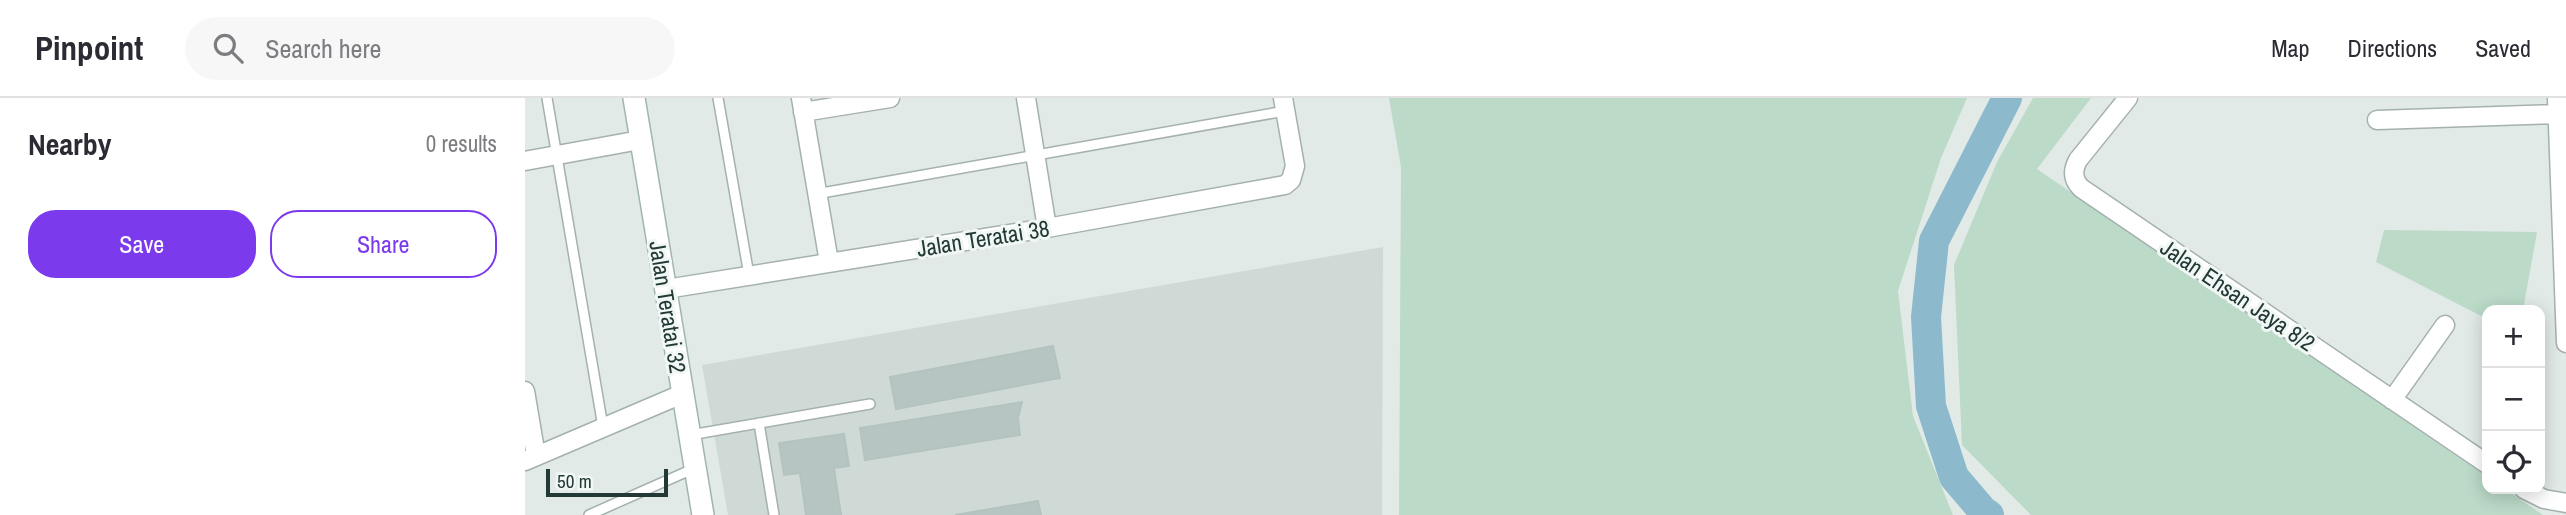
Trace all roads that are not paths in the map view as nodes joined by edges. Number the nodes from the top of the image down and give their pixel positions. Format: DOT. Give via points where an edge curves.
graph roads {
  1 [pos="547,98"];
  2 [pos="634,98"];
  3 [pos="718,98"];
  4 [pos="890,98"];
  5 [pos="1025,98"];
  6 [pos="2128,98"];
  7 [pos="1284,104"];
  8 [pos="802,105"];
  9 [pos="2558,106"];
  10 [pos="2377,120"];
  11 [pos="640,140"];
  12 [pos="1035,155"];
  13 [pos="556,156"];
  14 [pos="525,161"];
  15 [pos="816,194"];
  16 [pos="2563,207"];
  17 [pos="1047,228"];
  18 [pos="829,262"];
  19 [pos="749,275"];
  20 [pos="666,289"];
  21 [pos="2445,325"];
  22 [pos="2566,342"];
  23 [pos="525,391"];
  24 [pos="682,394"];
  25 [pos="2392,400"];
  26 [pos="870,404"];
  27 [pos="759,423"];
  28 [pos="603,427"];
  29 [pos="688,435"];
  30 [pos="531,458"];
  31 [pos="2482,461"];
  32 [pos="695,468"];
  33 [pos="2534,494"];
  34 [pos="2566,503"];
  35 [pos="589,515"];
  36 [pos="703,515"];
  37 [pos="774,515"];
  1 -- 13 [label="lane"];
  2 -- 11 [label="street, Jalan Teratai 32"];
  3 -- 19 [label="lane"];
  4 -- 8 [label="street"];
  5 -- 12 [label="street"];
  6 -- 25 [label="street, Jalan Ehsan Jaya 8/2" via="2078,160 2074,172 2081,188"];
  7 -- 12 [label="lane"];
  7 -- 17 [label="street, Jalan Teratai 38" via="1294,174 1285,185"];
  8 -- 15 [label="street"];
  9 -- 10 [label="street"];
  9 -- 16 [label="street"];
  11 -- 13 [label="street"];
  11 -- 20 [label="street, Jalan Teratai 32"];
  12 -- 15 [label="lane"];
  12 -- 17 [label="street"];
  13 -- 14 [label="street"];
  13 -- 28 [label="lane"];
  15 -- 18 [label="street"];
  16 -- 22 [label="street"];
  17 -- 18 [label="street, Jalan Teratai 38"];
  18 -- 19 [label="street, Jalan Teratai 38"];
  19 -- 20 [label="street, Jalan Teratai 38"];
  20 -- 24 [label="street, Jalan Teratai 32"];
  21 -- 25 [label="street"];
  23 -- 30 [label="street"];
  24 -- 28 [label="street"];
  24 -- 29 [label="street, Jalan Teratai 32"];
  25 -- 31 [label="street, Jalan Ehsan Jaya 8/2"];
  26 -- 27 [label="lane"];
  27 -- 29 [label="lane"];
  27 -- 37 [label="lane"];
  28 -- 30 [label="street"];
  29 -- 32 [label="street, Jalan Teratai 32"];
  32 -- 35 [label="lane"];
  32 -- 36 [label="street, Jalan Teratai 32"];
  33 -- 34 [label="street"];
}
